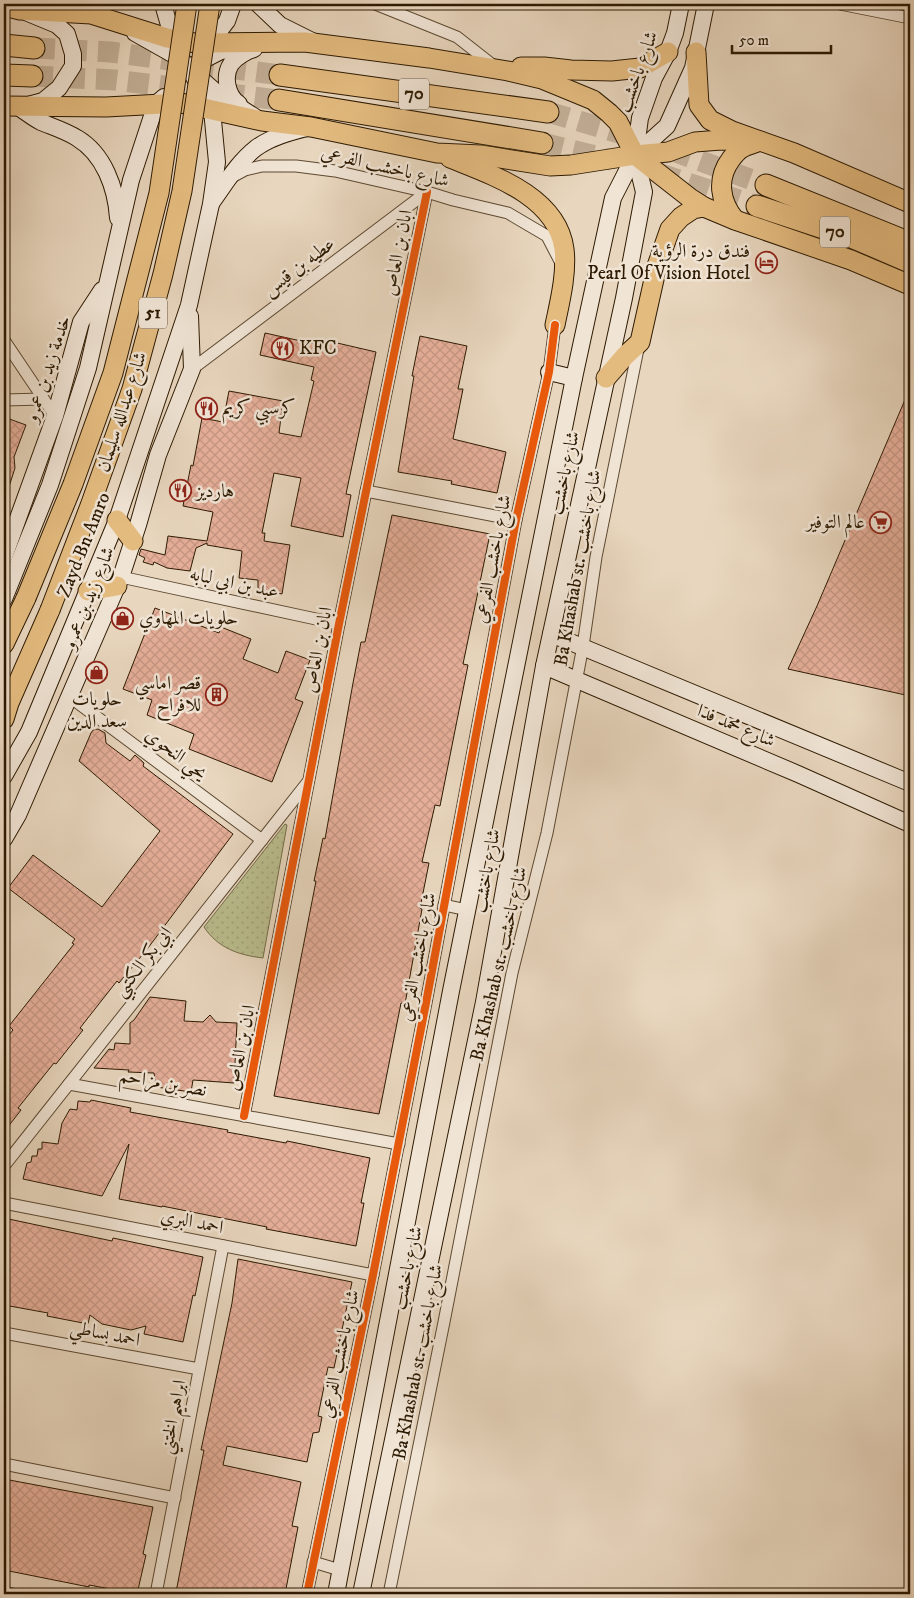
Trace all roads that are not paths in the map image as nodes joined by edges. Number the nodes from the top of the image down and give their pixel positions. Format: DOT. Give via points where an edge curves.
graph roads {
  1 [pos="50,4"];
  2 [pos="163,4"];
  3 [pos="187,4"];
  4 [pos="210,4"];
  5 [pos="233,4"];
  6 [pos="258,4"];
  7 [pos="375,4"];
  8 [pos="681,4"];
  9 [pos="706,4"];
  10 [pos="840,4"];
  11 [pos="9,8"];
  12 [pos="910,18"];
  13 [pos="119,24"];
  14 [pos="173,39"];
  15 [pos="211,43"];
  16 [pos="271,43"];
  17 [pos="4,44"];
  18 [pos="319,44"];
  19 [pos="34,48"];
  20 [pos="668,52"];
  21 [pos="696,52"];
  22 [pos="189,68"];
  23 [pos="503,70"];
  24 [pos="4,75"];
  25 [pos="280,75"];
  26 [pos="32,76"];
  27 [pos="279,100"];
  28 [pos="156,104"];
  29 [pos="106,106"];
  30 [pos="11,107"];
  31 [pos="212,110"];
  32 [pos="548,112"];
  33 [pos="262,121"];
  34 [pos="311,127"];
  35 [pos="760,141"];
  36 [pos="542,143"];
  37 [pos="437,153"];
  38 [pos="635,155"];
  39 [pos="228,179"];
  40 [pos="766,184"];
  41 [pos="427,192"];
  42 [pos="910,203"];
  43 [pos="211,204"];
  44 [pos="757,206"];
  45 [pos="704,207"];
  46 [pos="735,220"];
  47 [pos="119,230"];
  48 [pos="910,242"];
  49 [pos="910,262"];
  50 [pos="563,274"];
  51 [pos="107,282"];
  52 [pos="910,285"];
  53 [pos="189,304"];
  54 [pos="555,325"];
  55 [pos="4,340"];
  56 [pos="640,342"];
  57 [pos="192,369"];
  58 [pos="549,372"];
  59 [pos="574,378"];
  60 [pos="606,378"];
  61 [pos="43,398"];
  62 [pos="4,400"];
  63 [pos="55,416"];
  64 [pos="366,491"];
  65 [pos="117,520"];
  66 [pos="516,520"];
  67 [pos="133,541"];
  68 [pos="4,557"];
  69 [pos="119,581"];
  70 [pos="88,590"];
  71 [pos="4,599"];
  72 [pos="339,624"];
  73 [pos="551,634"];
  74 [pos="4,644"];
  75 [pos="583,646"];
  76 [pos="544,666"];
  77 [pos="576,679"];
  78 [pos="70,696"];
  79 [pos="4,719"];
  80 [pos="4,776"];
  81 [pos="909,779"];
  82 [pos="309,781"];
  83 [pos="910,824"];
  84 [pos="4,840"];
  85 [pos="262,840"];
  86 [pos="444,906"];
  87 [pos="467,910"];
  88 [pos="69,1084"];
  89 [pos="244,1116"];
  90 [pos="398,1144"];
  91 [pos="4,1166"];
  92 [pos="4,1203"];
  93 [pos="223,1246"];
  94 [pos="373,1275"];
  95 [pos="4,1333"];
  96 [pos="200,1369"];
  97 [pos="4,1464"];
  98 [pos="175,1498"];
  99 [pos="313,1562"];
  100 [pos="340,1570"];
  101 [pos="4,1593"];
  102 [pos="12,1594"];
  103 [pos="156,1594"];
  104 [pos="307,1594"];
  105 [pos="336,1594"];
  106 [pos="361,1594"];
  107 [pos="389,1594"];
  1 -- 11 [label="main road"];
  2 -- 14 [label="main road"];
  3 -- 74 [label="main road, شارع عبدالله سليمان / 51, bridge" via="160,193 113,373 73,484"];
  4 -- 79 [label="main road, شارع عبدالله سليمان / 51, bridge" via="182,190 132,389 50,610"];
  5 -- 15 [label="main road" via="227,21"];
  6 -- 18 [label="main road" via="280,25"];
  7 -- 23 [label="street" via="457,36"];
  8 -- 20 [label="main road, شارع باخشب"];
  9 -- 21 [label="main road, شارع باخشب"];
  10 -- 12 [label="street"];
  11 -- 13 [label="main road" via="91,14"];
  11 -- 30 [label="main road" via="57,25 67,34 73,54 72,66 59,88 43,101"];
  13 -- 14 [label="main road"];
  13 -- 22 [label="main road" via="181,59"];
  14 -- 15 [label="main road"];
  14 -- 22 [label="main road"];
  15 -- 16 [label="main road"];
  15 -- 22 [label="main road"];
  16 -- 18 [label="main road"];
  16 -- 22 [label="main road" via="221,50"];
  16 -- 33 [label="main road" via="246,51 232,63 227,74 228,91 235,101"];
  17 -- 19 [label="highway"];
  18 -- 23 [label="main road"];
  20 -- 23 [label="main road" via="640,68 596,71 527,66"];
  20 -- 38 [label="main road, شارع باخشب" via="654,78 640,118"];
  21 -- 35 [label="main road" via="699,105 710,120"];
  21 -- 38 [label="main road, شارع باخشب" via="693,68 667,126"];
  22 -- 28 [label="main road"];
  22 -- 29 [label="main road" via="160,93"];
  22 -- 31 [label="main road"];
  22 -- 33 [label="main road" via="216,92"];
  23 -- 38 [label="main road" via="542,79 593,100 618,122"];
  24 -- 26 [label="highway"];
  25 -- 32 [label="highway, 70"];
  27 -- 36 [label="highway, 70"];
  28 -- 29 [label="main road"];
  28 -- 31 [label="main road" via="181,103"];
  28 -- 47 [label="main road" via="133,172"];
  29 -- 30 [label="main road"];
  30 -- 47 [label="main road" via="78,138 92,150 106,169 117,200"];
  31 -- 33 [label="main road"];
  31 -- 43 [label="main road, Zayd Bn Amro" via="216,162"];
  33 -- 34 [label="main road"];
  34 -- 37 [label="main road"];
  34 -- 39 [label="main road" via="290,132 256,148"];
  35 -- 38 [label="main road" via="695,142 668,152"];
  35 -- 42 [label="main road"];
  35 -- 46 [label="main road" via="742,148 726,166 721,184 726,209"];
  37 -- 38 [label="main road" via="481,155 550,166"];
  37 -- 50 [label="main road" via="504,180 534,200 557,228 564,249"];
  38 -- 45 [label="main road"];
  38 -- 59 [label="main road, شارع باخشب" via="613,198"];
  38 -- 60 [label="main road, شارع باخشب" via="644,192"];
  39 -- 41 [label="street, شارع باخشب الفرعي" via="262,166 296,166"];
  39 -- 43 [label="main road"];
  40 -- 48 [label="highway, 70"];
  41 -- 50 [label="street, شارع باخشب الفرعي" via="508,213 547,236 561,260"];
  41 -- 57 [label="street, عطيه بن قيس"];
  41 -- 64 [label="street, ابان بن العاص"];
  43 -- 53 [label="main road, Zayd Bn Amro"];
  44 -- 49 [label="highway, 70" via="854,238"];
  45 -- 46 [label="main road"];
  45 -- 56 [label="main road" via="693,209 670,229 657,266"];
  46 -- 52 [label="main road" via="851,260"];
  47 -- 51 [label="main road"];
  50 -- 54 [label="main road"];
  51 -- 63 [label="main road, خدمة زيد بن عمرو" via="81,322"];
  51 -- 71 [label="main road" via="88,368 50,485"];
  53 -- 57 [label="main road, شارع زيد بن عمرو"];
  53 -- 65 [label="main road, Zayd Bn Amro"];
  54 -- 58 [label="street, شارع باخشب الفرعي"];
  55 -- 61 [label="street"];
  56 -- 60 [label="main road"];
  56 -- 75 [label="street, Ba Khashab st. شارع باخشب" via="596,556"];
  57 -- 67 [label="main road, شارع زيد بن عمرو" via="158,455"];
  58 -- 59 [label="main road"];
  58 -- 66 [label="street, شارع باخشب الفرعي"];
  59 -- 87 [label="main road, شارع باخشب"];
  60 -- 73 [label="main road, شارع باخشب"];
  61 -- 62 [label="street"];
  61 -- 63 [label="street"];
  63 -- 68 [label="main road, خدمة زيد بن عمرو"];
  64 -- 66 [label="street"];
  64 -- 72 [label="street, ابان بن العاص"];
  65 -- 67 [label="main road"];
  65 -- 70 [label="main road, Zayd Bn Amro"];
  66 -- 86 [label="street, شارع باخشب الفرعي"];
  67 -- 69 [label="main road, شارع زيد بن عمرو"];
  69 -- 70 [label="main road"];
  69 -- 72 [label="street, عبد بن ابي لبابه"];
  69 -- 78 [label="main road, شارع زيد بن عمرو"];
  70 -- 80 [label="main road, Zayd Bn Amro" via="29,732"];
  72 -- 82 [label="street, ابان بن العاص"];
  73 -- 75 [label="main road, شارع محمد فدا"];
  73 -- 76 [label="main road, شارع باخشب"];
  75 -- 77 [label="street, Ba Khashab st. شارع باخشب"];
  75 -- 81 [label="main road, شارع محمد فدا"];
  76 -- 77 [label="main road, شارع محمد فدا"];
  76 -- 106 [label="main road, شارع باخشب" via="484,1002"];
  77 -- 83 [label="main road, شارع محمد فدا"];
  77 -- 107 [label="street, Ba Khashab st. شارع باخشب" via="547,833 512,973"];
  78 -- 84 [label="main road, شارع زيد بن عمرو"];
  78 -- 85 [label="street, يحي النحوي"];
  82 -- 85 [label="street, ابي بكر الكتبي"];
  82 -- 89 [label="street, ابان بن العاص"];
  85 -- 88 [label="street, ابي بكر الكتبي"];
  86 -- 87 [label="street"];
  86 -- 90 [label="street, شارع باخشب الفرعي"];
  87 -- 100 [label="main road, شارع باخشب"];
  88 -- 89 [label="street, نصر بن مزاحم"];
  88 -- 91 [label="street, ابي بكر الكتبي"];
  89 -- 90 [label="street, نصر بن مزاحم"];
  90 -- 94 [label="street, شارع باخشب الفرعي"];
  92 -- 93 [label="street, احمد البري"];
  93 -- 94 [label="street, احمد البري"];
  93 -- 96 [label="street, ابراهيم الختني"];
  94 -- 99 [label="street, شارع باخشب الفرعي"];
  95 -- 96 [label="street, احمد بساطي"];
  96 -- 98 [label="street, ابراهيم الختني"];
  97 -- 98 [label="street"];
  98 -- 103 [label="street, ابراهيم الختني"];
  99 -- 100 [label="street"];
  99 -- 104 [label="street, شارع باخشب الفرعي"];
  100 -- 105 [label="main road, شارع باخشب"];
  101 -- 102 [label="street"];
}
